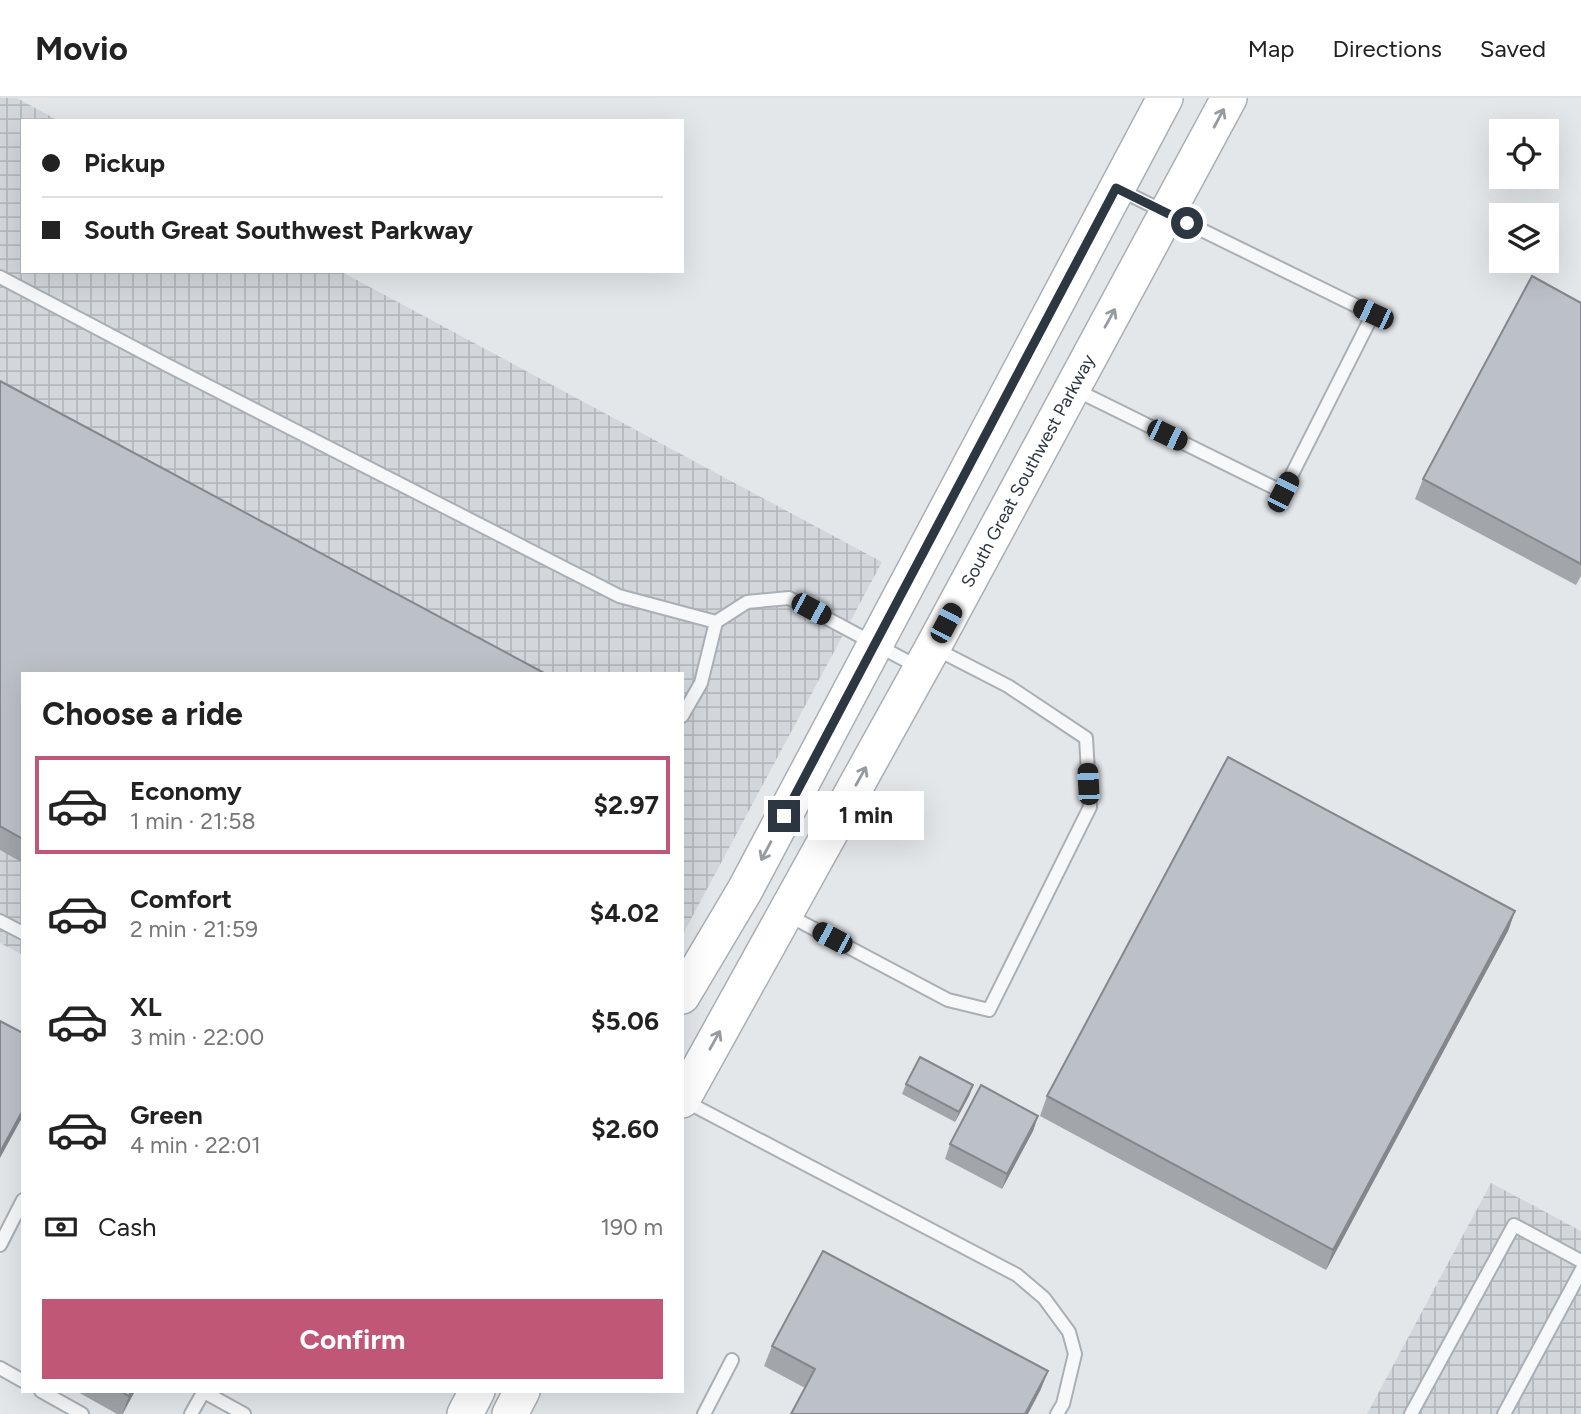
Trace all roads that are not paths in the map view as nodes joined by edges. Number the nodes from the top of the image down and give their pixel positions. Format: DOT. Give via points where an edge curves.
graph roads {
  1 [pos="1165,98"];
  2 [pos="1229,98"];
  3 [pos="1116,188"];
  4 [pos="1167,214"];
  5 [pos="0,276"];
  6 [pos="1071,388"];
  7 [pos="716,622"];
  8 [pos="875,644"];
  9 [pos="927,658"];
  10 [pos="684,712"];
  11 [pos="746,890"];
  12 [pos="785,913"];
  13 [pos="0,921"];
  14 [pos="21,932"];
  15 [pos="684,993"];
  16 [pos="684,1096"];
  17 [pos="684,1101"];
  18 [pos="21,1204"];
  19 [pos="0,1245"];
  20 [pos="1581,1261"];
  21 [pos="1581,1271"];
  22 [pos="732,1360"];
  23 [pos="0,1368"];
  24 [pos="21,1380"];
  25 [pos="45,1393"];
  26 [pos="203,1393"];
  27 [pos="207,1393"];
  28 [pos="476,1393"];
  29 [pos="521,1393"];
  30 [pos="82,1414"];
  31 [pos="191,1414"];
  32 [pos="244,1414"];
  33 [pos="464,1414"];
  34 [pos="510,1414"];
  35 [pos="704,1414"];
  36 [pos="1057,1414"];
  37 [pos="1412,1414"];
  38 [pos="1504,1414"];
  1 -- 3 [label="main road"];
  4 -- 2 [label="main road, South Great Southwest Parkway, one-way"];
  3 -- 4 [label="lane"];
  3 -- 8 [label="main road"];
  6 -- 4 [label="main road, South Great Southwest Parkway, one-way"];
  4 -- 6 [label="lane" via="1373,314 1283,492"];
  5 -- 7 [label="lane" via="620,596"];
  6 -- 9 [label="main road, South Great Southwest Parkway"];
  7 -- 8 [label="lane" via="747,602 789,598"];
  7 -- 10 [label="lane" via="701,682"];
  8 -- 9 [label="lane"];
  8 -- 11 [label="main road, one-way"];
  12 -- 9 [label="main road, South Great Southwest Parkway, one-way"];
  9 -- 12 [label="lane" via="1008,686 1086,738 1090,807 989,1010 948,1000"];
  11 -- 12 [label="main road"];
  11 -- 15 [label="main road"];
  16 -- 12 [label="main road, South Great Southwest Parkway, one-way"];
  13 -- 14 [label="lane"];
  17 -- 36 [label="lane" via="1017,1275 1044,1298 1069,1332 1075,1354"];
  18 -- 19 [label="lane"];
  20 -- 37 [label="lane" via="1514,1225"];
  21 -- 38 [label="lane"];
  22 -- 35 [label="lane"];
  23 -- 24 [label="lane"];
  25 -- 30 [label="lane"];
  26 -- 31 [label="lane"];
  27 -- 32 [label="lane"];
  28 -- 33 [label="main road"];
  29 -- 34 [label="main road"];
}
